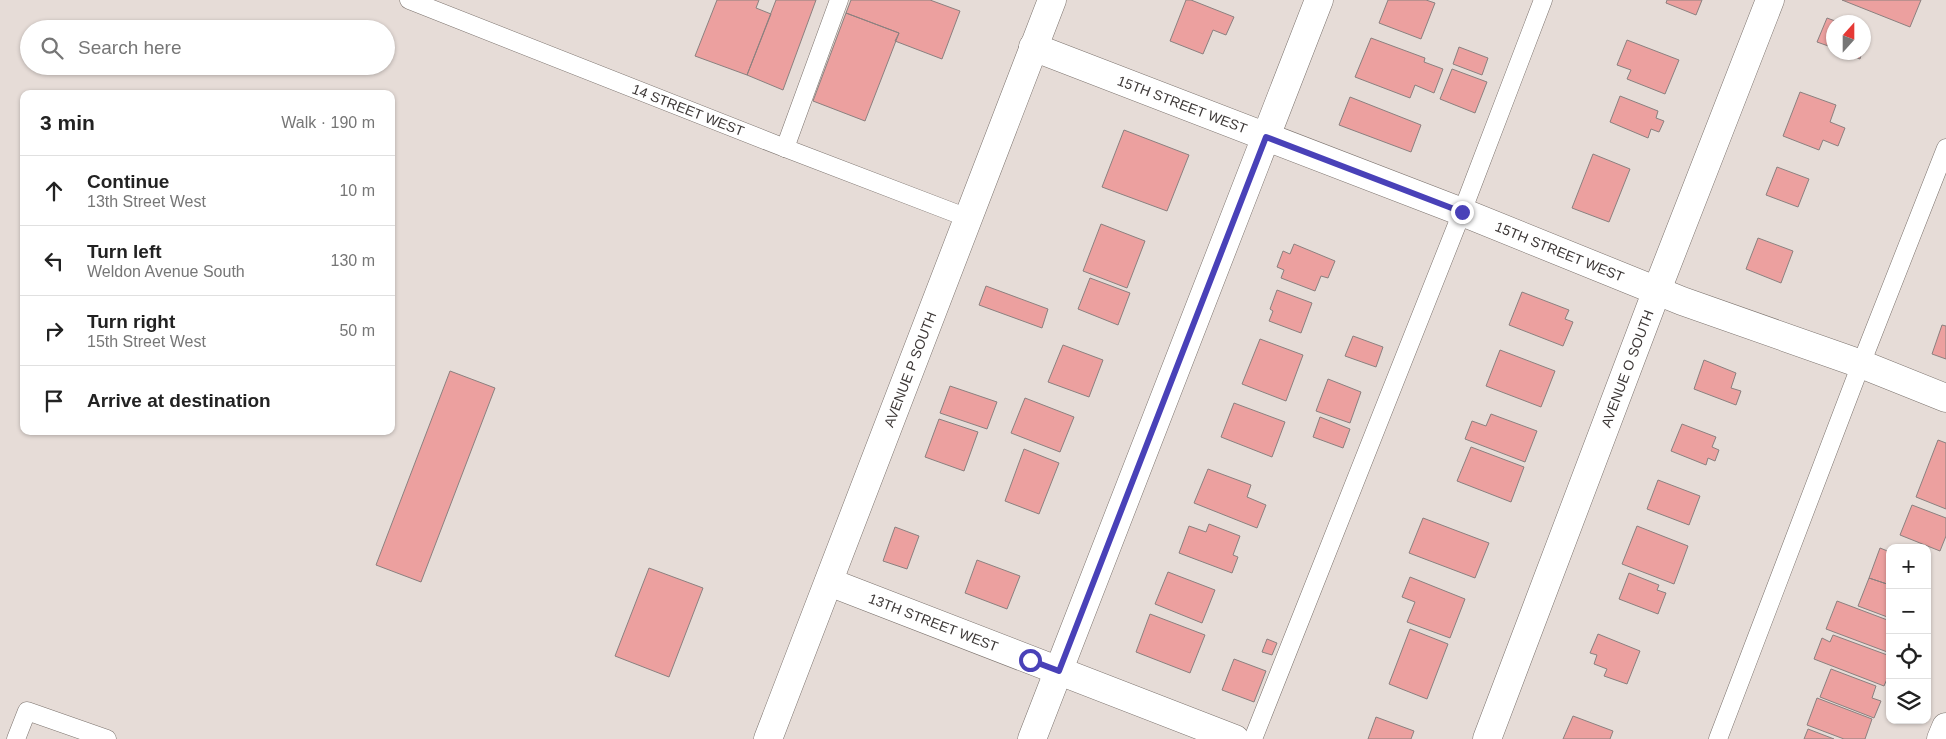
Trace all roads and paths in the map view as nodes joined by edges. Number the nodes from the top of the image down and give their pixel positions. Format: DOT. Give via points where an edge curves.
graph roads {
  1 [pos="409,0"];
  2 [pos="839,0"];
  3 [pos="1052,0"];
  4 [pos="1319,0"];
  5 [pos="1543,0"];
  6 [pos="1770,0"];
  7 [pos="1033,48"];
  8 [pos="1266,137"];
  9 [pos="785,148"];
  10 [pos="1946,148"];
  11 [pos="1462,212"];
  12 [pos="968,218"];
  13 [pos="1657,290"];
  14 [pos="1861,364"];
  15 [pos="1946,398"];
  16 [pos="829,582"];
  17 [pos="1059,671"];
  18 [pos="1946,727"];
  19 [pos="16,739"];
  20 [pos="107,739"];
  21 [pos="768,739"];
  22 [pos="1032,739"];
  23 [pos="1235,739"];
  24 [pos="1253,739"];
  25 [pos="1487,739"];
  26 [pos="1718,739"];
  27 [pos="1941,739"];
  1 -- 9 [label="lane, 14 STREET WEST"];
  2 -- 9 [label="lane"];
  3 -- 7 [label="street, AVENUE P SOUTH"];
  4 -- 8 [label="street"];
  5 -- 11 [label="lane"];
  6 -- 13 [label="street, AVENUE O SOUTH"];
  7 -- 8 [label="street, 15TH STREET WEST"];
  7 -- 12 [label="street, AVENUE P SOUTH"];
  8 -- 11 [label="street, 15TH STREET WEST"];
  8 -- 17 [label="street"];
  9 -- 12 [label="lane, 14 STREET WEST"];
  10 -- 14 [label="lane"];
  11 -- 13 [label="street, 15TH STREET WEST"];
  11 -- 24 [label="lane"];
  12 -- 16 [label="street, AVENUE P SOUTH"];
  13 -- 14 [label="street, 15TH STREET WEST"];
  13 -- 25 [label="street, AVENUE O SOUTH"];
  14 -- 15 [label="street, 15TH STREET WEST"];
  14 -- 26 [label="lane"];
  16 -- 17 [label="street, 13TH STREET WEST"];
  16 -- 21 [label="street, AVENUE P SOUTH"];
  17 -- 22 [label="street"];
  17 -- 23 [label="street, 13TH STREET WEST"];
  18 -- 27 [label="street"];
  19 -- 20 [label="lane" via="27,711"];
}
